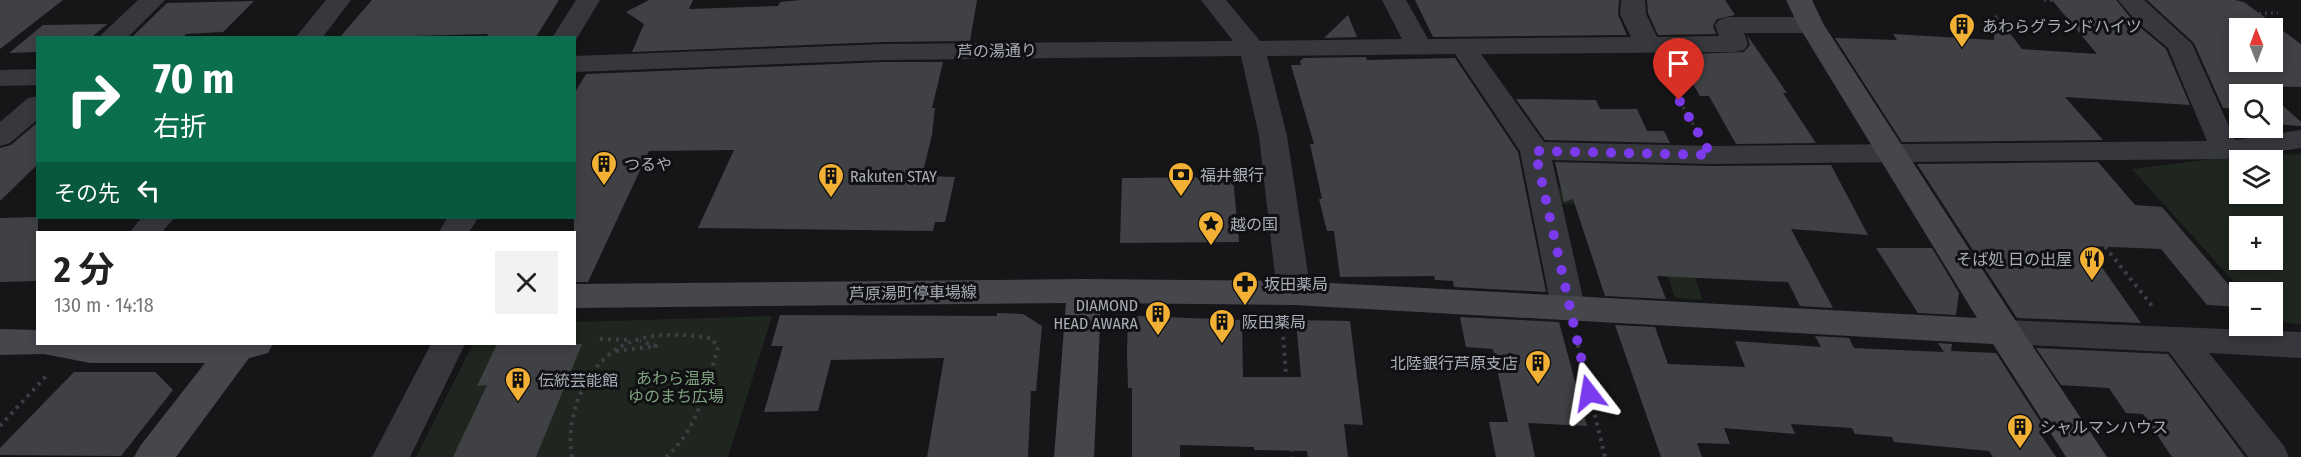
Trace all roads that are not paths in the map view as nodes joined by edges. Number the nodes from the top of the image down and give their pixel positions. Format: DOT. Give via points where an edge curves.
graph roads {
  1 [pos="153,0"];
  2 [pos="339,0"];
  3 [pos="588,0"];
  4 [pos="1213,0"];
  5 [pos="1394,0"];
  6 [pos="1633,0"];
  7 [pos="2136,8"];
  8 [pos="1805,13"];
  9 [pos="113,36"];
  10 [pos="310,36"];
  11 [pos="567,36"];
  12 [pos="1647,44"];
  13 [pos="1419,47"];
  14 [pos="1463,47"];
  15 [pos="1252,48"];
  16 [pos="576,64"];
  17 [pos="36,77"];
  18 [pos="0,78"];
  19 [pos="36,106"];
  20 [pos="0,137"];
  21 [pos="2301,139"];
  22 [pos="2224,150"];
  23 [pos="1535,151"];
  24 [pos="1892,154"];
  25 [pos="157,219"];
  26 [pos="146,231"];
  27 [pos="1084,291"];
  28 [pos="576,296"];
  29 [pos="1287,303"];
  30 [pos="1568,307"];
  31 [pos="2004,332"];
  32 [pos="2178,339"];
  33 [pos="0,342"];
  34 [pos="36,344"];
  35 [pos="54,345"];
  36 [pos="447,345"];
  37 [pos="2301,345"];
  38 [pos="246,346"];
  39 [pos="154,457"];
  40 [pos="391,457"];
  41 [pos="1074,457"];
  42 [pos="2087,457"];
  43 [pos="2270,457"];
  1 -- 9 [label="street"];
  2 -- 10 [label="street"];
  3 -- 11 [label="street"];
  4 -- 15 [label="street"];
  5 -- 13 [label="street"];
  6 -- 12 [label="street" via="1633,14"];
  7 -- 22 [label="street" via="2180,44"];
  8 -- 12 [label="street, 芦の湯通り" via="1728,25 1735,44"];
  8 -- 24 [label="street"];
  12 -- 14 [label="street, 芦の湯通り"];
  13 -- 14 [label="street, 芦の湯通り"];
  13 -- 15 [label="street, 芦の湯通り"];
  14 -- 23 [label="street"];
  15 -- 16 [label="street, 芦の湯通り" via="884,52"];
  15 -- 29 [label="street" via="1273,136"];
  17 -- 18 [label="street"];
  19 -- 20 [label="street"];
  21 -- 22 [label="street"];
  22 -- 24 [label="street"];
  23 -- 24 [label="street"];
  23 -- 30 [label="street"];
  24 -- 31 [label="street"];
  25 -- 26 [label="street"];
  27 -- 28 [label="street, 芦原湯町停車場線"];
  27 -- 29 [label="street, 芦原湯町停車場線"];
  27 -- 41 [label="street"];
  29 -- 30 [label="street, 芦原湯町停車場線"];
  30 -- 31 [label="street, 芦原湯町停車場線"];
  31 -- 32 [label="street"];
  31 -- 42 [label="street"];
  32 -- 37 [label="street"];
  32 -- 43 [label="street"];
  33 -- 34 [label="street"];
  35 -- 38 [label="street"];
  36 -- 40 [label="street"];
  38 -- 39 [label="street"];
}
